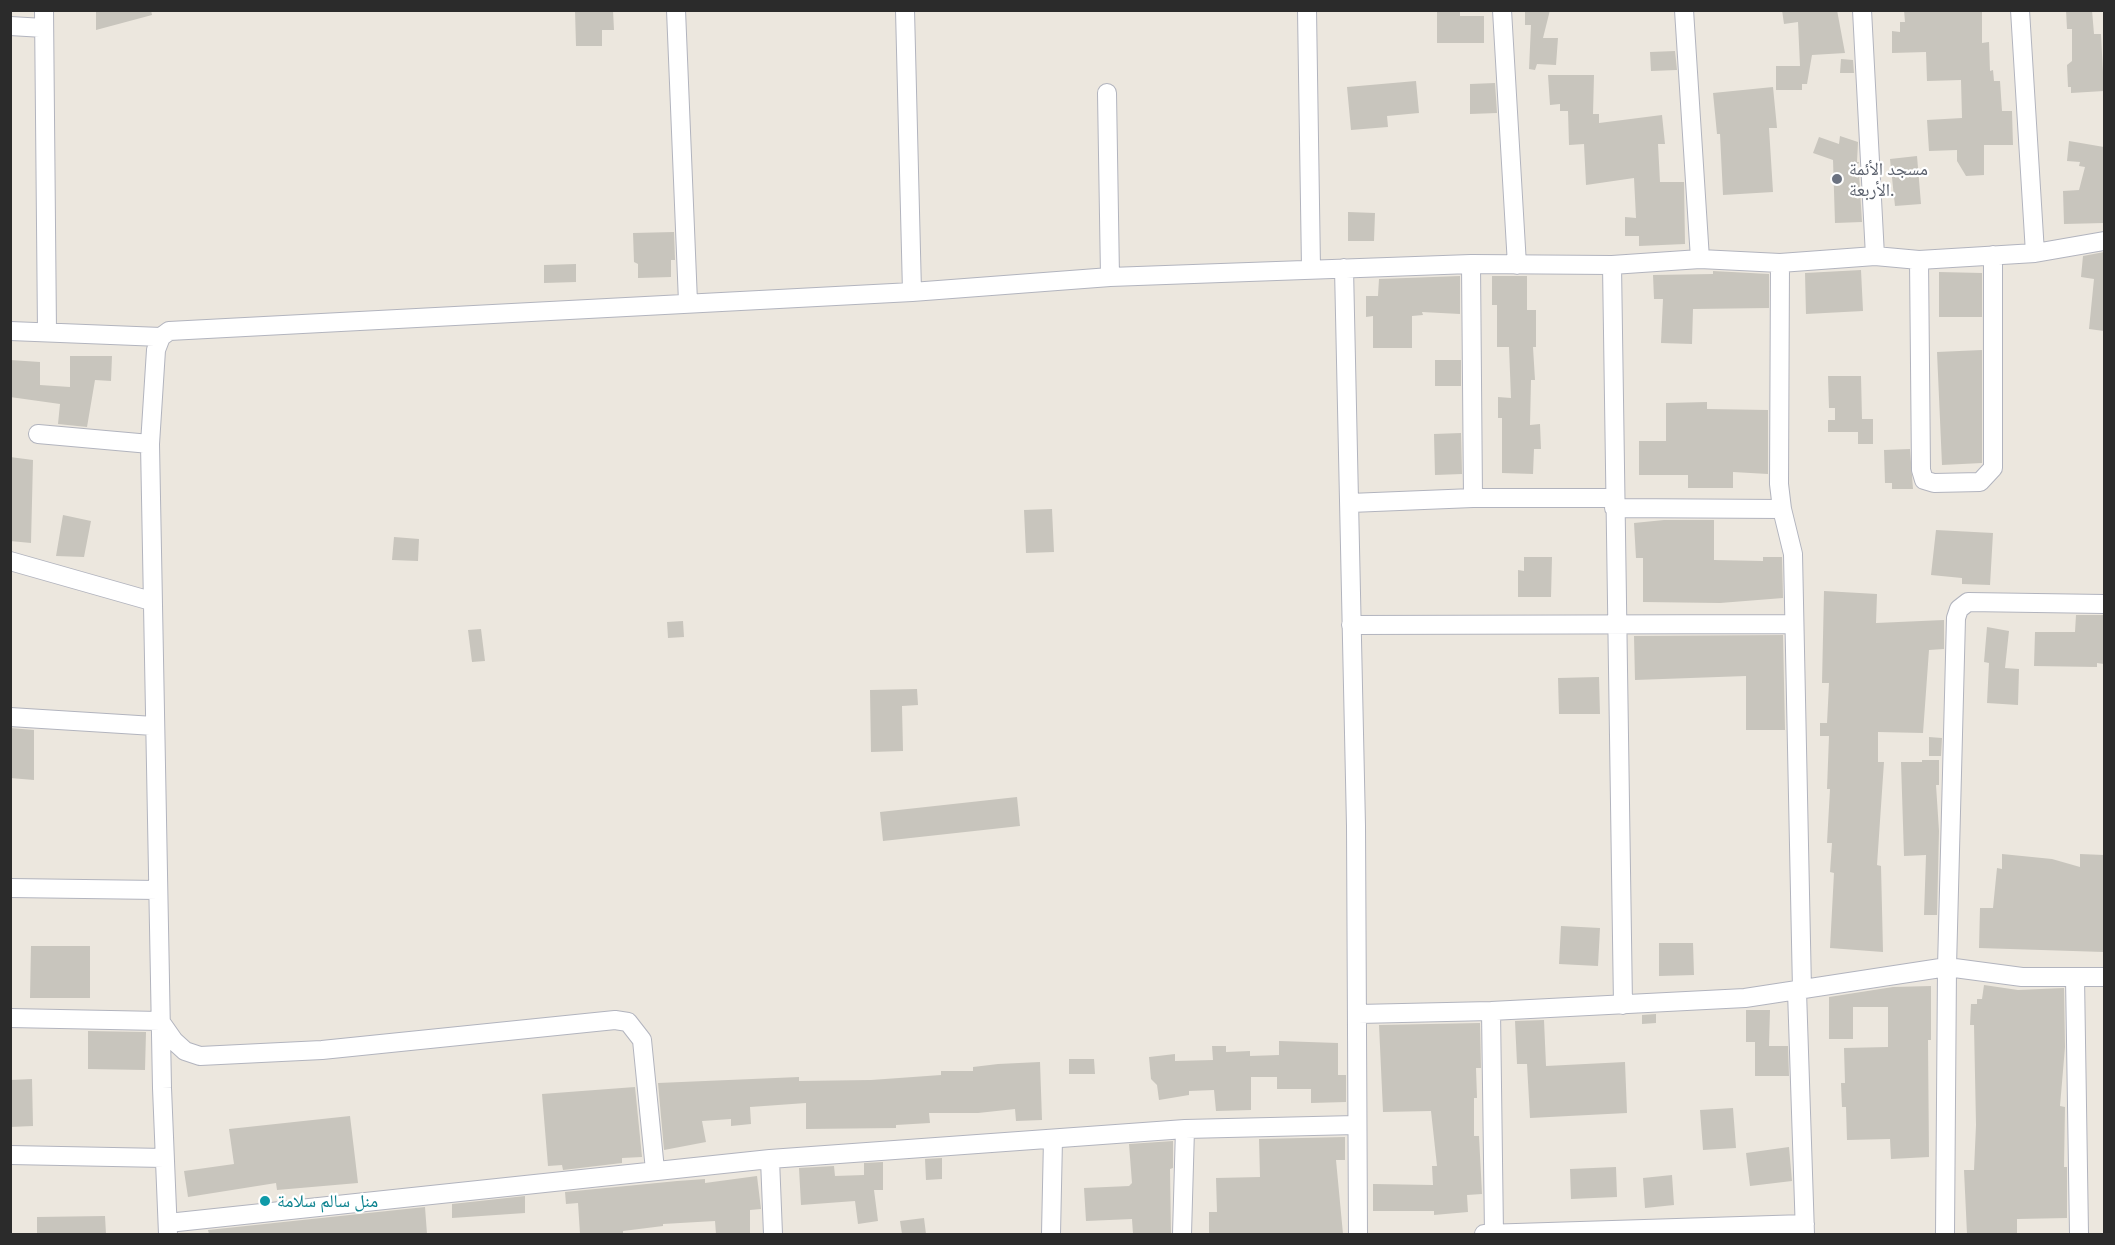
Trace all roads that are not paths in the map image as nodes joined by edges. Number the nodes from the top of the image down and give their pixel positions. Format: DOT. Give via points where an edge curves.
graph roads {
  1 [pos="676,10"];
  2 [pos="905,10"];
  3 [pos="1307,10"];
  4 [pos="1502,10"];
  5 [pos="1684,10"];
  6 [pos="1862,10"];
  7 [pos="2020,10"];
  8 [pos="44,19"];
  9 [pos="10,26"];
  10 [pos="1107,93"];
  11 [pos="2104,241"];
  12 [pos="2035,253"];
  13 [pos="1993,255"];
  14 [pos="1875,256"];
  15 [pos="1700,259"];
  16 [pos="1919,260"];
  17 [pos="1780,263"];
  18 [pos="1472,264"];
  19 [pos="1517,265"];
  20 [pos="1612,265"];
  21 [pos="1311,268"];
  22 [pos="1344,268"];
  23 [pos="1110,277"];
  24 [pos="912,292"];
  25 [pos="688,302"];
  26 [pos="10,331"];
  27 [pos="46,332"];
  28 [pos="161,337"];
  29 [pos="38,434"];
  30 [pos="150,444"];
  31 [pos="1473,498"];
  32 [pos="1350,503"];
  33 [pos="1614,503"];
  34 [pos="1782,509"];
  35 [pos="10,561"];
  36 [pos="151,601"];
  37 [pos="2104,604"];
  38 [pos="1616,624"];
  39 [pos="1794,624"];
  40 [pos="1351,626"];
  41 [pos="10,717"];
  42 [pos="154,726"];
  43 [pos="10,888"];
  44 [pos="158,890"];
  45 [pos="1947,967"];
  46 [pos="2075,977"];
  47 [pos="2104,977"];
  48 [pos="1799,991"];
  49 [pos="1623,1005"];
  50 [pos="1491,1011"];
  51 [pos="1358,1014"];
  52 [pos="10,1018"];
  53 [pos="160,1021"];
  54 [pos="1356,1125"];
  55 [pos="1185,1130"];
  56 [pos="1053,1139"];
  57 [pos="10,1155"];
  58 [pos="164,1158"];
  59 [pos="770,1159"];
  60 [pos="655,1170"];
  61 [pos="168,1229"];
  62 [pos="1805,1229"];
  63 [pos="773,1234"];
  64 [pos="1051,1234"];
  65 [pos="1182,1234"];
  66 [pos="1358,1234"];
  67 [pos="1484,1234"];
  68 [pos="1494,1234"];
  69 [pos="1945,1234"];
  70 [pos="2079,1234"];
  1 -- 25 [label="street"];
  2 -- 24 [label="street"];
  3 -- 21 [label="street"];
  4 -- 19 [label="street"];
  5 -- 15 [label="street"];
  6 -- 14 [label="street"];
  7 -- 12 [label="street"];
  8 -- 9 [label="street"];
  8 -- 27 [label="street"];
  10 -- 23 [label="street"];
  11 -- 12 [label="street"];
  12 -- 13 [label="street"];
  13 -- 16 [label="street"];
  13 -- 16 [label="street" via="1994,468 1980,482 1934,483 1924,480 1921,470"];
  14 -- 16 [label="street"];
  14 -- 17 [label="street"];
  15 -- 17 [label="street"];
  15 -- 20 [label="street"];
  17 -- 34 [label="street"];
  18 -- 19 [label="street"];
  18 -- 22 [label="street"];
  18 -- 31 [label="street"];
  19 -- 20 [label="street"];
  20 -- 33 [label="street"];
  21 -- 22 [label="street"];
  21 -- 23 [label="street"];
  22 -- 32 [label="street"];
  23 -- 24 [label="street"];
  24 -- 25 [label="street"];
  25 -- 28 [label="street" via="169,331"];
  26 -- 27 [label="street"];
  27 -- 28 [label="street"];
  28 -- 30 [label="street" via="156,350"];
  29 -- 30 [label="street"];
  30 -- 36 [label="street"];
  31 -- 32 [label="street"];
  31 -- 33 [label="street"];
  32 -- 40 [label="street"];
  33 -- 34 [label="street"];
  33 -- 38 [label="street"];
  34 -- 39 [label="street" via="1793,554"];
  35 -- 36 [label="street"];
  36 -- 42 [label="street"];
  37 -- 45 [label="street" via="1968,602 1959,609"];
  38 -- 39 [label="street"];
  38 -- 40 [label="street"];
  38 -- 49 [label="street"];
  39 -- 48 [label="street"];
  40 -- 51 [label="street"];
  41 -- 42 [label="street"];
  42 -- 44 [label="street"];
  43 -- 44 [label="street"];
  44 -- 53 [label="street"];
  45 -- 46 [label="street" via="2022,977"];
  45 -- 48 [label="street"];
  45 -- 69 [label="street"];
  46 -- 47 [label="street"];
  46 -- 70 [label="street"];
  48 -- 49 [label="street"];
  48 -- 62 [label="street"];
  49 -- 50 [label="street"];
  50 -- 51 [label="street"];
  50 -- 68 [label="street"];
  51 -- 54 [label="street"];
  52 -- 53 [label="street"];
  53 -- 58 [label="street"];
  53 -- 60 [label="street" via="185,1051 200,1056 322,1050 615,1020 628,1022 642,1040"];
  54 -- 55 [label="street"];
  54 -- 66 [label="street"];
  55 -- 56 [label="street"];
  55 -- 65 [label="street"];
  56 -- 59 [label="street"];
  56 -- 64 [label="street"];
  57 -- 58 [label="street"];
  58 -- 61 [label="street"];
  59 -- 60 [label="street"];
  59 -- 63 [label="street"];
  60 -- 61 [label="street"];
  62 -- 68 [label="street"];
  67 -- 68 [label="street"];
}
